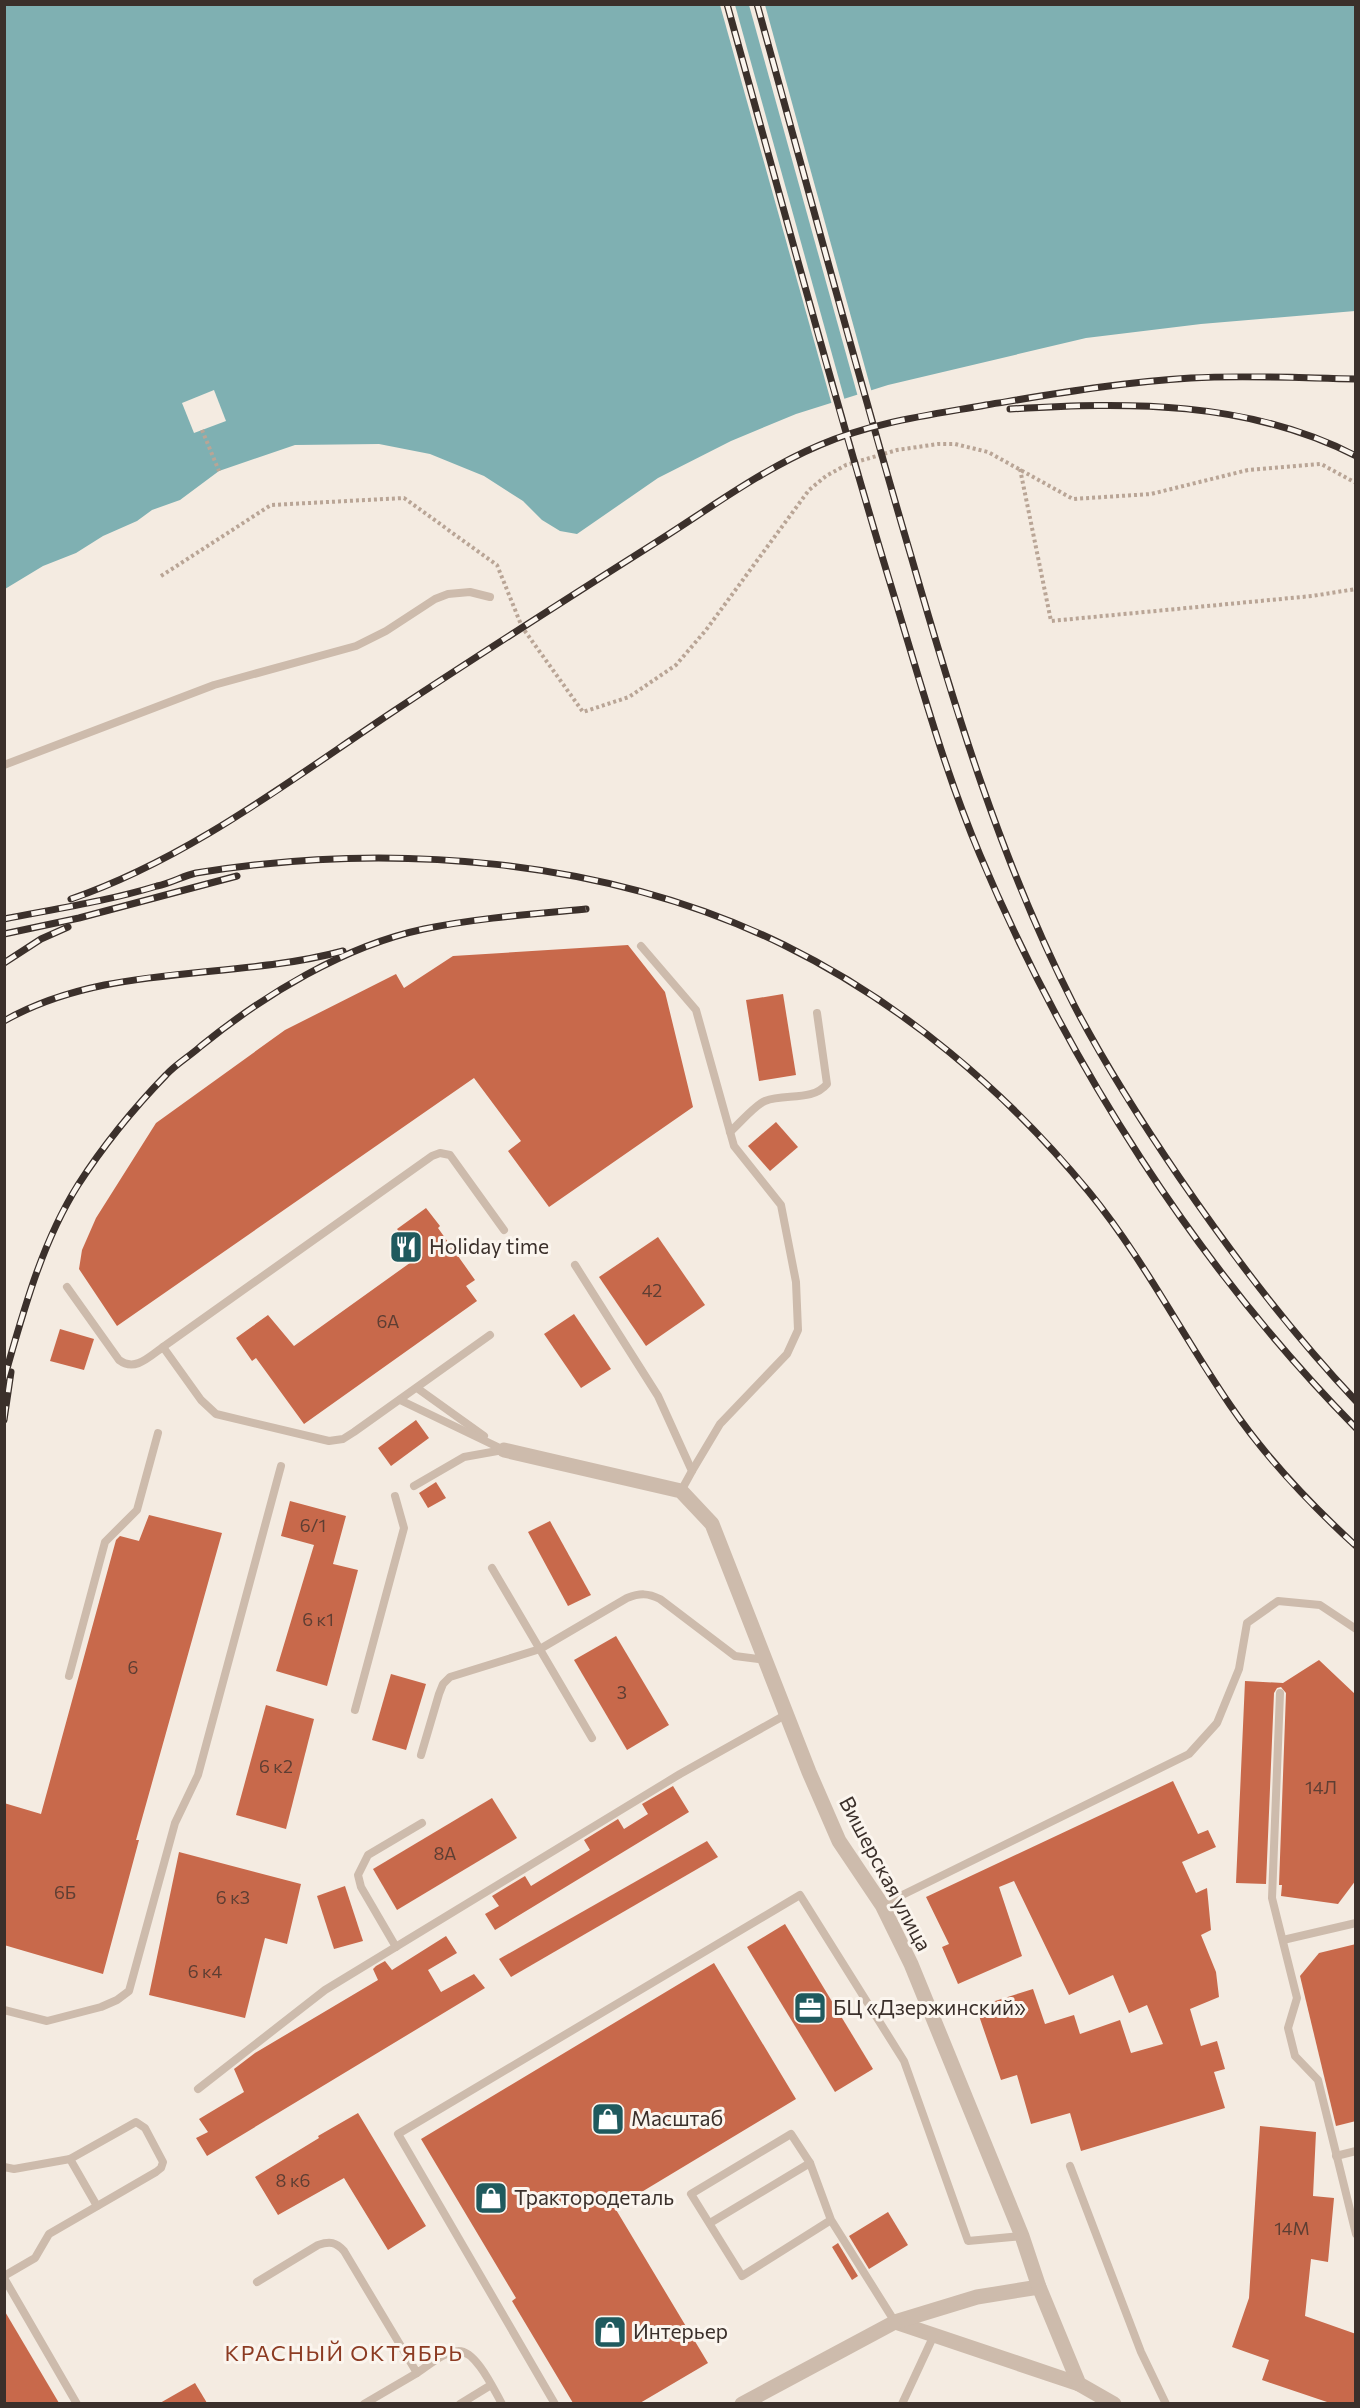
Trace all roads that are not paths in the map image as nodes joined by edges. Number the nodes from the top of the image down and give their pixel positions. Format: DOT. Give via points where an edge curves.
graph roads {
  1 [pos="490,597"];
  2 [pos="4,765"];
  3 [pos="641,946"];
  4 [pos="817,1013"];
  5 [pos="730,1132"];
  6 [pos="504,1230"];
  7 [pos="575,1265"];
  8 [pos="67,1287"];
  9 [pos="490,1335"];
  10 [pos="163,1347"];
  11 [pos="417,1388"];
  12 [pos="400,1400"];
  13 [pos="158,1433"];
  14 [pos="504,1450"];
  15 [pos="281,1466"];
  16 [pos="692,1471"];
  17 [pos="414,1486"];
  18 [pos="681,1491"];
  19 [pos="395,1496"];
  20 [pos="492,1568"];
  21 [pos="1356,1629"];
  22 [pos="540,1649"];
  23 [pos="766,1660"];
  24 [pos="69,1676"];
  25 [pos="1280,1693"];
  26 [pos="355,1710"];
  27 [pos="787,1714"];
  28 [pos="592,1738"];
  29 [pos="421,1755"];
  30 [pos="422,1823"];
  31 [pos="882,1905"];
  32 [pos="1356,1923"];
  33 [pos="1283,1940"];
  34 [pos="396,1947"];
  35 [pos="4,2010"];
  36 [pos="198,2089"];
  37 [pos="1356,2151"];
  38 [pos="1336,2156"];
  39 [pos="70,2159"];
  40 [pos="810,2163"];
  41 [pos="1070,2166"];
  42 [pos="4,2167"];
  43 [pos="97,2206"];
  44 [pos="831,2220"];
  45 [pos="710,2223"];
  46 [pos="1356,2234"];
  47 [pos="1022,2236"];
  48 [pos="4,2277"];
  49 [pos="257,2282"];
  50 [pos="1039,2287"];
  51 [pos="895,2322"];
  52 [pos="934,2335"];
  53 [pos="417,2373"];
  54 [pos="1079,2384"];
  55 [pos="491,2385"];
  56 [pos="77,2403"];
  57 [pos="364,2403"];
  58 [pos="460,2403"];
  59 [pos="502,2403"];
  60 [pos="555,2403"];
  61 [pos="742,2403"];
  62 [pos="902,2403"];
  63 [pos="1114,2403"];
  64 [pos="1166,2403"];
  1 -- 2 [label="lane" via="470,592 448,594 356,646 206,687"];
  3 -- 5 [label="lane" via="696,1010"];
  4 -- 5 [label="lane" via="827,1084 812,1094 764,1101"];
  5 -- 16 [label="lane" via="734,1146 781,1205 796,1282 798,1330 787,1354 720,1424"];
  6 -- 10 [label="lane" via="450,1155 440,1153"];
  7 -- 16 [label="lane" via="658,1396"];
  8 -- 10 [label="lane" via="125,1364 142,1362"];
  9 -- 11 [label="lane"];
  10 -- 12 [label="lane" via="201,1400 216,1414 317,1440 343,1439"];
  11 -- 12 [label="lane"];
  11 -- 14 [label="lane"];
  12 -- 14 [label="lane"];
  13 -- 24 [label="lane" via="137,1510 105,1542"];
  14 -- 17 [label="lane" via="464,1457"];
  14 -- 18 [label="street"];
  15 -- 35 [label="lane" via="198,1775 175,1823 129,1991 101,2007 47,2021"];
  16 -- 18 [label="lane"];
  18 -- 23 [label="street, Вишерская улица" via="712,1524"];
  19 -- 26 [label="lane" via="404,1528"];
  20 -- 22 [label="lane"];
  21 -- 31 [label="lane" via="1320,1605 1278,1601 1247,1623 1239,1669 1217,1723 1189,1754"];
  22 -- 23 [label="lane" via="627,1598 649,1594 735,1656"];
  22 -- 28 [label="lane"];
  22 -- 29 [label="lane" via="450,1677 439,1694"];
  23 -- 27 [label="street, Вишерская улица"];
  25 -- 33 [label="lane" via="1272,1898"];
  27 -- 31 [label="street, Вишерская улица" via="839,1841"];
  27 -- 34 [label="lane" via="680,1774"];
  30 -- 34 [label="lane" via="368,1855 358,1875"];
  31 -- 47 [label="street, Вишерская улица"];
  32 -- 33 [label="lane"];
  33 -- 38 [label="lane" via="1297,1998 1288,2028 1295,2056 1318,2080"];
  34 -- 36 [label="lane" via="325,1990"];
  37 -- 38 [label="lane"];
  38 -- 46 [label="lane"];
  39 -- 42 [label="lane" via="14,2169"];
  39 -- 43 [label="lane"];
  39 -- 43 [label="lane" via="136,2122 145,2128 161,2155 163,2162 156,2172"];
  40 -- 44 [label="lane"];
  40 -- 45 [label="lane"];
  40 -- 45 [label="lane" via="791,2134 691,2194"];
  41 -- 64 [label="lane" via="1141,2352"];
  43 -- 48 [label="lane" via="49,2234 35,2258"];
  44 -- 45 [label="lane" via="742,2276"];
  44 -- 51 [label="lane"];
  47 -- 50 [label="street, Вишерская улица"];
  47 -- 60 [label="lane" via="968,2241 904,2061 800,1895 398,2134"];
  48 -- 56 [label="lane"];
  49 -- 53 [label="lane" via="318,2245 338,2244"];
  50 -- 51 [label="street" via="977,2297"];
  50 -- 54 [label="street, Вишерская улица"];
  51 -- 52 [label="street"];
  51 -- 61 [label="street"];
  52 -- 54 [label="street"];
  52 -- 62 [label="lane"];
  53 -- 55 [label="lane" via="459,2350 476,2360"];
  53 -- 57 [label="lane"];
  54 -- 63 [label="street"];
  55 -- 58 [label="lane"];
  55 -- 59 [label="lane"];
}
